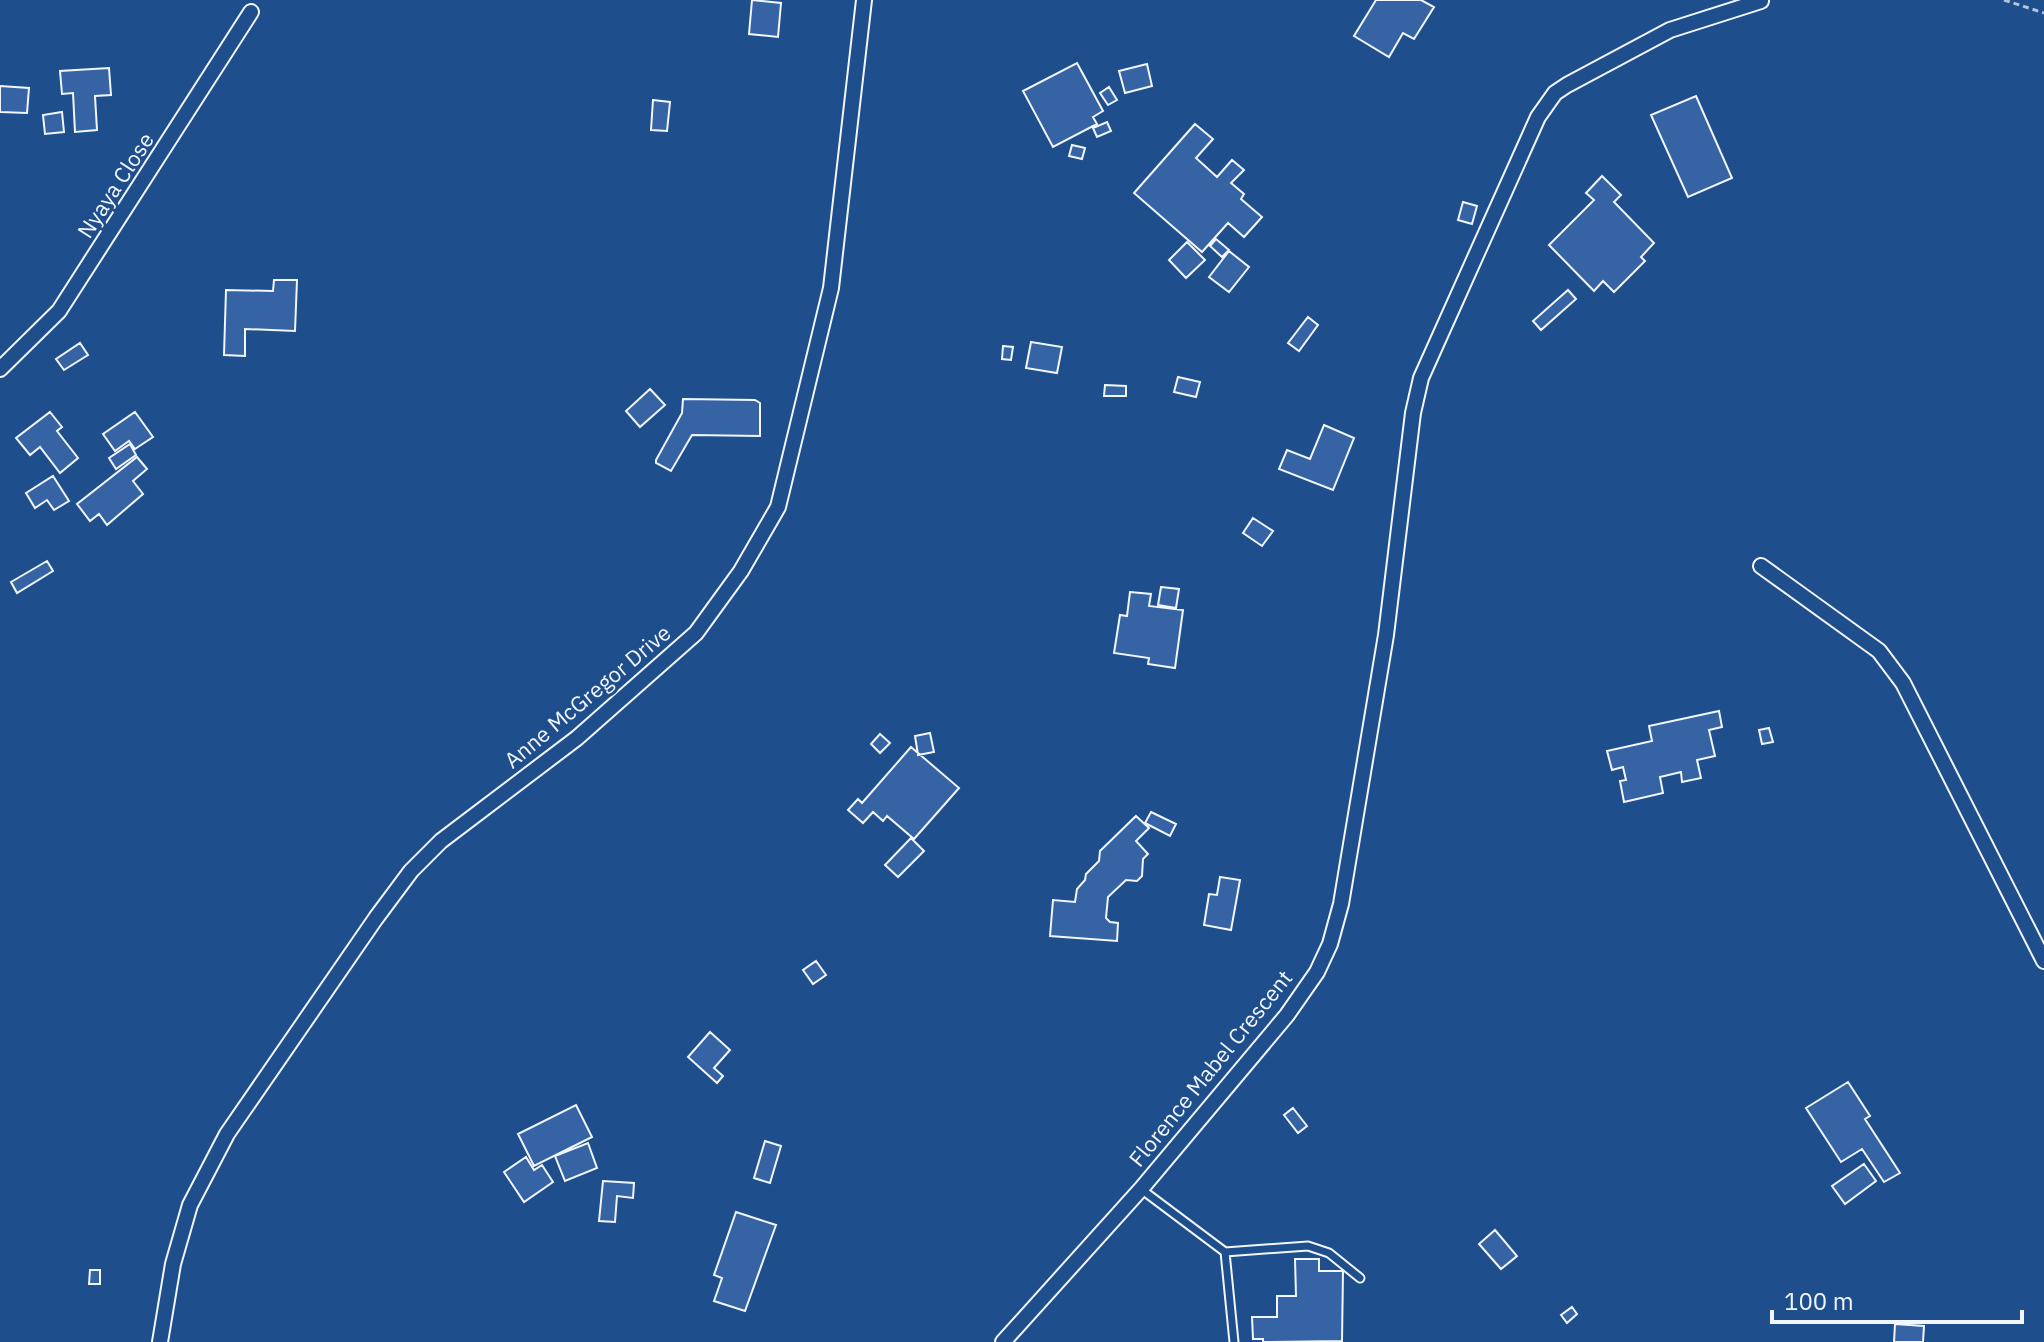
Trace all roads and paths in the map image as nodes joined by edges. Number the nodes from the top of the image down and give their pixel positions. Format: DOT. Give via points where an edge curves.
graph roads {
  1 [pos="864,0"];
  2 [pos="2004,0"];
  3 [pos="1761,1"];
  4 [pos="251,12"];
  5 [pos="2044,13"];
  6 [pos="0,369"];
  7 [pos="1761,566"];
  8 [pos="2044,961"];
  9 [pos="1141,1189"];
  10 [pos="1225,1252"];
  11 [pos="1360,1278"];
  12 [pos="160,1342"];
  13 [pos="1003,1342"];
  14 [pos="1234,1342"];
  1 -- 12 [label="street, Anne McGregor Drive" via="831,288 778,507 696,633 577,738 441,841 376,918 227,1134 190,1205"];
  2 -- 5 [label="path"];
  3 -- 9 [label="street, Florence Mabel Crescent" via="1670,30 1567,85 1544,105 1421,378 1386,635 1330,944 1287,1015"];
  4 -- 6 [label="street, Nyaya Close" via="59,311"];
  7 -- 8 [label="street" via="1879,651 1903,683"];
  9 -- 10 [label="lane"];
  9 -- 13 [label="street, Florence Mabel Crescent"];
  10 -- 11 [label="lane" via="1308,1246 1329,1253"];
  10 -- 14 [label="lane"];
}
